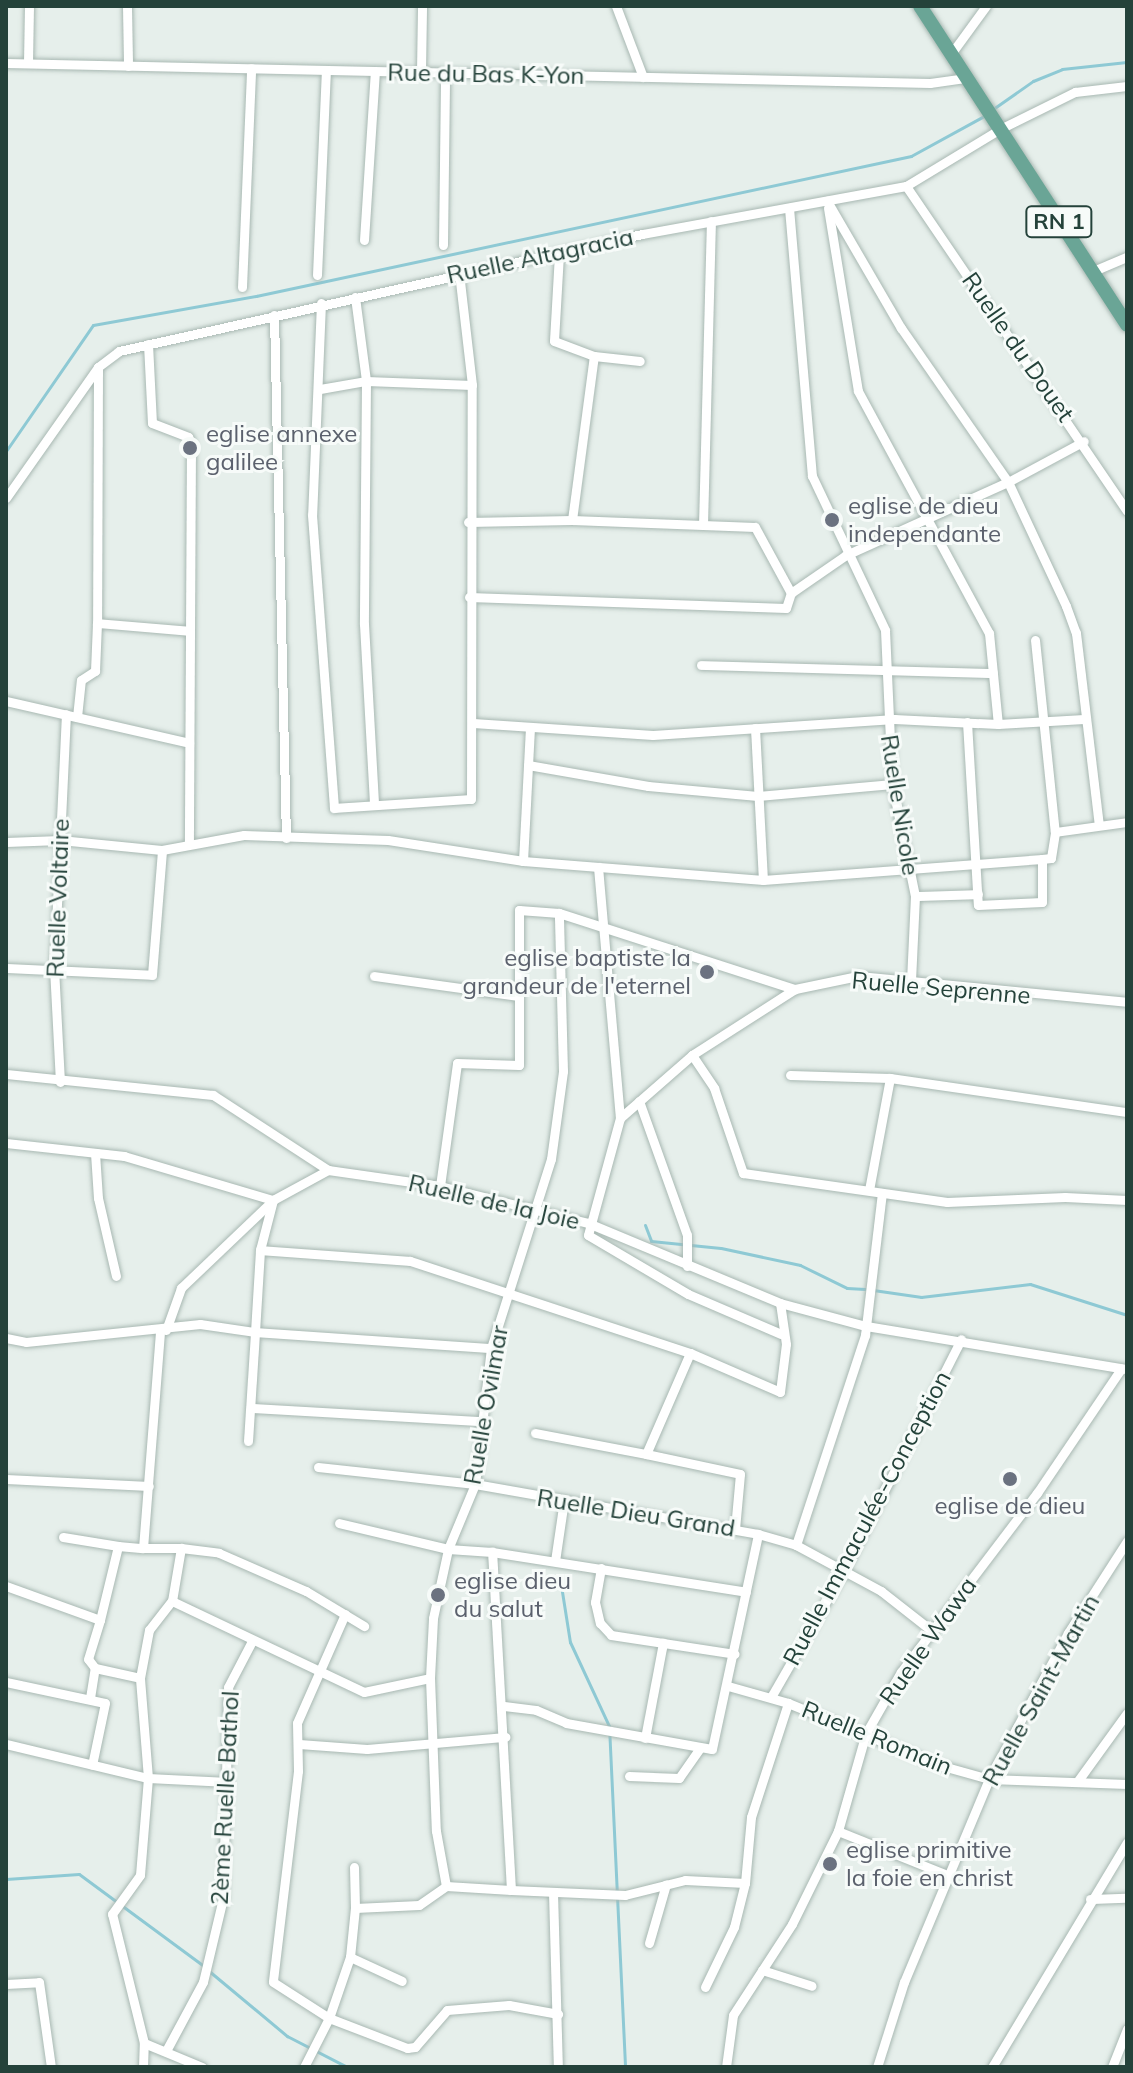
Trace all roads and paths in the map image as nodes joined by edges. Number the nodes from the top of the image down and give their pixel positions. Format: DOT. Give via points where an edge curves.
graph roads {
  1 [pos="29,6"];
  2 [pos="127,6"];
  3 [pos="422,6"];
  4 [pos="616,6"];
  5 [pos="920,6"];
  6 [pos="986,6"];
  7 [pos="951,54"];
  8 [pos="6,63"];
  9 [pos="28,63"];
  10 [pos="128,66"];
  11 [pos="251,68"];
  12 [pos="326,70"];
  13 [pos="375,71"];
  14 [pos="421,72"];
  15 [pos="445,73"];
  16 [pos="643,77"];
  17 [pos="965,78"];
  18 [pos="1127,86"];
  19 [pos="997,123"];
  20 [pos="906,186"];
  21 [pos="827,201"];
  22 [pos="789,208"];
  23 [pos="711,221"];
  24 [pos="364,240"];
  25 [pos="443,245"];
  26 [pos="559,254"];
  27 [pos="1127,257"];
  28 [pos="1091,272"];
  29 [pos="459,273"];
  30 [pos="317,275"];
  31 [pos="242,287"];
  32 [pos="355,297"];
  33 [pos="321,303"];
  34 [pos="274,315"];
  35 [pos="1127,325"];
  36 [pos="148,344"];
  37 [pos="594,356"];
  38 [pos="640,361"];
  39 [pos="98,367"];
  40 [pos="366,381"];
  41 [pos="472,385"];
  42 [pos="320,389"];
  43 [pos="1084,441"];
  44 [pos="1008,482"];
  45 [pos="6,498"];
  46 [pos="1127,511"];
  47 [pos="572,520"];
  48 [pos="928,520"];
  49 [pos="468,522"];
  50 [pos="703,525"];
  51 [pos="846,555"];
  52 [pos="791,593"];
  53 [pos="469,597"];
  54 [pos="97,623"];
  55 [pos="190,631"];
  56 [pos="1035,640"];
  57 [pos="701,665"];
  58 [pos="886,671"];
  59 [pos="993,673"];
  60 [pos="6,701"];
  61 [pos="66,714"];
  62 [pos="77,717"];
  63 [pos="1084,719"];
  64 [pos="887,720"];
  65 [pos="1042,721"];
  66 [pos="967,722"];
  67 [pos="473,723"];
  68 [pos="998,724"];
  69 [pos="530,727"];
  70 [pos="755,728"];
  71 [pos="189,743"];
  72 [pos="528,765"];
  73 [pos="892,784"];
  74 [pos="758,796"];
  75 [pos="374,805"];
  76 [pos="1127,822"];
  77 [pos="1099,825"];
  78 [pos="1055,832"];
  79 [pos="286,838"];
  80 [pos="60,840"];
  81 [pos="6,842"];
  82 [pos="189,844"];
  83 [pos="162,850"];
  84 [pos="1042,859"];
  85 [pos="523,861"];
  86 [pos="978,861"];
  87 [pos="910,866"];
  88 [pos="598,867"];
  89 [pos="763,880"];
  90 [pos="978,894"];
  91 [pos="915,896"];
  92 [pos="559,913"];
  93 [pos="601,930"];
  94 [pos="6,968"];
  95 [pos="54,968"];
  96 [pos="374,976"];
  97 [pos="911,981"];
  98 [pos="795,989"];
  99 [pos="518,996"];
  100 [pos="1127,1002"];
  101 [pos="692,1055"];
  102 [pos="6,1074"];
  103 [pos="790,1075"];
  104 [pos="890,1078"];
  105 [pos="60,1082"];
  106 [pos="639,1101"];
  107 [pos="1127,1112"];
  108 [pos="620,1118"];
  109 [pos="6,1143"];
  110 [pos="95,1153"];
  111 [pos="328,1170"];
  112 [pos="440,1186"];
  113 [pos="869,1190"];
  114 [pos="882,1193"];
  115 [pos="273,1200"];
  116 [pos="1127,1200"];
  117 [pos="534,1207"];
  118 [pos="588,1223"];
  119 [pos="260,1250"];
  120 [pos="687,1266"];
  121 [pos="116,1276"];
  122 [pos="509,1293"];
  123 [pos="780,1303"];
  124 [pos="866,1326"];
  125 [pos="163,1331"];
  126 [pos="255,1332"];
  127 [pos="781,1334"];
  128 [pos="6,1338"];
  129 [pos="961,1339"];
  130 [pos="491,1348"];
  131 [pos="690,1353"];
  132 [pos="1124,1369"];
  133 [pos="253,1408"];
  134 [pos="478,1421"];
  135 [pos="535,1433"];
  136 [pos="248,1441"];
  137 [pos="646,1454"];
  138 [pos="318,1467"];
  139 [pos="6,1479"];
  140 [pos="475,1484"];
  141 [pos="149,1486"];
  142 [pos="564,1500"];
  143 [pos="339,1523"];
  144 [pos="735,1529"];
  145 [pos="758,1534"];
  146 [pos="63,1537"];
  147 [pos="1127,1541"];
  148 [pos="796,1545"];
  149 [pos="118,1546"];
  150 [pos="143,1548"];
  151 [pos="181,1548"];
  152 [pos="448,1549"];
  153 [pos="492,1552"];
  154 [pos="555,1561"];
  155 [pos="601,1568"];
  156 [pos="843,1572"];
  157 [pos="6,1586"];
  158 [pos="746,1592"];
  159 [pos="172,1601"];
  160 [pos="345,1614"];
  161 [pos="100,1620"];
  162 [pos="364,1626"];
  163 [pos="932,1631"];
  164 [pos="252,1641"];
  165 [pos="663,1643"];
  166 [pos="735,1654"];
  167 [pos="95,1668"];
  168 [pos="320,1674"];
  169 [pos="140,1678"];
  170 [pos="430,1678"];
  171 [pos="6,1682"];
  172 [pos="728,1686"];
  173 [pos="771,1697"];
  174 [pos="90,1698"];
  175 [pos="788,1703"];
  176 [pos="504,1706"];
  177 [pos="1127,1713"];
  178 [pos="866,1733"];
  179 [pos="505,1737"];
  180 [pos="645,1738"];
  181 [pos="6,1744"];
  182 [pos="299,1744"];
  183 [pos="434,1747"];
  184 [pos="700,1748"];
  185 [pos="92,1765"];
  186 [pos="629,1776"];
  187 [pos="148,1778"];
  188 [pos="989,1779"];
  189 [pos="228,1782"];
  190 [pos="1077,1782"];
  191 [pos="1127,1784"];
  192 [pos="838,1831"];
  193 [pos="1127,1842"];
  194 [pos="354,1867"];
  195 [pos="950,1876"];
  196 [pos="745,1883"];
  197 [pos="666,1884"];
  198 [pos="446,1886"];
  199 [pos="511,1890"];
  200 [pos="553,1892"];
  201 [pos="1127,1898"];
  202 [pos="1090,1899"];
  203 [pos="355,1908"];
  204 [pos="649,1943"];
  205 [pos="350,1957"];
  206 [pos="762,1970"];
  207 [pos="402,1981"];
  208 [pos="6,1984"];
  209 [pos="812,1986"];
  210 [pos="705,1987"];
  211 [pos="558,2014"];
  212 [pos="329,2018"];
  213 [pos="1127,2029"];
  214 [pos="144,2043"];
  215 [pos="167,2049"];
  216 [pos="306,2062"];
  217 [pos="51,2067"];
  218 [pos="143,2067"];
  219 [pos="202,2067"];
  220 [pos="558,2067"];
  221 [pos="726,2067"];
  222 [pos="877,2067"];
  223 [pos="992,2067"];
  224 [pos="1112,2067"];
  1 -- 9 [label="street"];
  2 -- 10 [label="street"];
  3 -- 14 [label="street"];
  4 -- 16 [label="street"];
  5 -- 7 [label="main road, RN 1"];
  6 -- 7 [label="street"];
  7 -- 17 [label="main road, RN 1"];
  8 -- 9 [label="street, Rue du Bas K-Yon"];
  9 -- 10 [label="street, Rue du Bas K-Yon"];
  10 -- 11 [label="street, Rue du Bas K-Yon"];
  11 -- 12 [label="street, Rue du Bas K-Yon"];
  11 -- 31 [label="street"];
  12 -- 13 [label="street, Rue du Bas K-Yon"];
  12 -- 30 [label="street"];
  13 -- 14 [label="street, Rue du Bas K-Yon"];
  13 -- 24 [label="street"];
  14 -- 15 [label="street, Rue du Bas K-Yon"];
  15 -- 16 [label="street, Rue du Bas K-Yon"];
  15 -- 25 [label="street"];
  16 -- 17 [label="street, Rue du Bas K-Yon" via="930,83"];
  17 -- 19 [label="main road, RN 1"];
  18 -- 19 [label="street, Ruelle Altagracia" via="1075,92"];
  19 -- 20 [label="street, Ruelle Altagracia"];
  19 -- 28 [label="main road, RN 1"];
  20 -- 21 [label="street, Ruelle Altagracia"];
  20 -- 43 [label="street, Ruelle du Douet"];
  21 -- 22 [label="street, Ruelle Altagracia"];
  21 -- 44 [label="street" via="901,328"];
  21 -- 48 [label="street" via="858,391"];
  22 -- 23 [label="street, Ruelle Altagracia"];
  22 -- 51 [label="street" via="812,476"];
  23 -- 26 [label="street, Ruelle Altagracia"];
  23 -- 50 [label="street"];
  26 -- 29 [label="street, Ruelle Altagracia"];
  26 -- 37 [label="street" via="554,341"];
  27 -- 28 [label="street"];
  28 -- 35 [label="main road, RN 1"];
  29 -- 32 [label="street, Ruelle Altagracia"];
  29 -- 41 [label="street"];
  32 -- 33 [label="street, Ruelle Altagracia"];
  32 -- 40 [label="street"];
  33 -- 34 [label="street, Ruelle Altagracia"];
  33 -- 42 [label="street"];
  34 -- 36 [label="street, Ruelle Altagracia"];
  34 -- 79 [label="street"];
  36 -- 39 [label="street, Ruelle Altagracia" via="119,351"];
  36 -- 55 [label="street" via="152,423 191,443"];
  37 -- 38 [label="street"];
  37 -- 47 [label="street"];
  39 -- 45 [label="street, Ruelle Altagracia"];
  39 -- 54 [label="street"];
  40 -- 41 [label="street"];
  40 -- 42 [label="street"];
  40 -- 75 [label="street" via="364,624"];
  41 -- 49 [label="street"];
  42 -- 75 [label="street" via="312,515 334,808"];
  43 -- 44 [label="street"];
  43 -- 46 [label="street, Ruelle du Douet"];
  44 -- 48 [label="street"];
  44 -- 63 [label="street" via="1076,633"];
  47 -- 49 [label="street"];
  47 -- 50 [label="street"];
  48 -- 51 [label="street"];
  48 -- 59 [label="street" via="989,633"];
  49 -- 53 [label="street"];
  50 -- 52 [label="street" via="755,527"];
  51 -- 52 [label="street"];
  51 -- 58 [label="street, Ruelle Nicole" via="885,630"];
  52 -- 53 [label="street" via="786,608"];
  53 -- 67 [label="street"];
  54 -- 55 [label="street"];
  54 -- 62 [label="street" via="95,671 81,680"];
  55 -- 71 [label="street"];
  56 -- 65 [label="street"];
  57 -- 58 [label="street"];
  58 -- 59 [label="street"];
  58 -- 64 [label="street, Ruelle Nicole"];
  59 -- 68 [label="street"];
  60 -- 61 [label="street"];
  61 -- 62 [label="street"];
  61 -- 80 [label="street, Ruelle Voltaire"];
  62 -- 71 [label="street"];
  63 -- 65 [label="street"];
  63 -- 77 [label="street"];
  64 -- 66 [label="street"];
  64 -- 70 [label="street"];
  64 -- 73 [label="street, Ruelle Nicole"];
  65 -- 68 [label="street"];
  65 -- 78 [label="street"];
  66 -- 68 [label="street"];
  66 -- 86 [label="street"];
  67 -- 69 [label="street"];
  67 -- 75 [label="street" via="471,799"];
  69 -- 70 [label="street" via="653,735"];
  69 -- 72 [label="street"];
  70 -- 74 [label="street"];
  71 -- 82 [label="street"];
  72 -- 74 [label="street" via="648,786"];
  72 -- 85 [label="street"];
  73 -- 74 [label="street"];
  73 -- 87 [label="street, Ruelle Nicole"];
  74 -- 89 [label="street"];
  76 -- 77 [label="street"];
  77 -- 78 [label="street"];
  78 -- 84 [label="street" via="1051,858"];
  79 -- 82 [label="street" via="244,835"];
  79 -- 85 [label="street" via="388,840"];
  80 -- 81 [label="street"];
  80 -- 83 [label="street"];
  80 -- 95 [label="street, Ruelle Voltaire"];
  82 -- 83 [label="street"];
  83 -- 95 [label="street" via="152,975"];
  84 -- 86 [label="street"];
  84 -- 90 [label="street" via="1042,902 978,905"];
  85 -- 88 [label="street"];
  86 -- 87 [label="street"];
  86 -- 90 [label="street"];
  87 -- 89 [label="street"];
  87 -- 91 [label="street, Ruelle Nicole"];
  88 -- 89 [label="street"];
  88 -- 93 [label="street"];
  90 -- 91 [label="street"];
  91 -- 97 [label="street, Ruelle Nicole"];
  92 -- 93 [label="street"];
  92 -- 99 [label="street" via="519,910"];
  92 -- 117 [label="street, Ruelle Ovilmar" via="563,1071 551,1159"];
  93 -- 98 [label="street"];
  93 -- 108 [label="street"];
  94 -- 95 [label="street"];
  95 -- 105 [label="street, Ruelle Voltaire"];
  96 -- 99 [label="street"];
  97 -- 98 [label="street, Ruelle Seprenne" via="858,976"];
  97 -- 100 [label="street, Ruelle Seprenne"];
  98 -- 101 [label="street, Ruelle Seprenne"];
  99 -- 112 [label="street" via="519,1065 457,1063"];
  101 -- 106 [label="street, Ruelle Seprenne"];
  101 -- 113 [label="street" via="714,1088 743,1173"];
  102 -- 105 [label="street, Ruelle de la Joie"];
  103 -- 104 [label="street"];
  104 -- 107 [label="street"];
  104 -- 113 [label="street"];
  105 -- 111 [label="street, Ruelle de la Joie" via="213,1095"];
  106 -- 108 [label="street, Ruelle Seprenne"];
  106 -- 120 [label="street" via="687,1235"];
  108 -- 118 [label="street"];
  109 -- 110 [label="street"];
  110 -- 115 [label="street" via="176,1170"];
  110 -- 121 [label="street" via="98,1198"];
  111 -- 112 [label="street, Ruelle de la Joie"];
  111 -- 115 [label="street"];
  112 -- 117 [label="street, Ruelle de la Joie"];
  113 -- 114 [label="street"];
  114 -- 116 [label="street" via="947,1202"];
  114 -- 124 [label="street"];
  115 -- 119 [label="street"];
  115 -- 125 [label="street" via="181,1288"];
  117 -- 118 [label="street, Ruelle de la Joie"];
  117 -- 122 [label="street, Ruelle Ovilmar"];
  118 -- 120 [label="street, Ruelle de la Joie"];
  118 -- 127 [label="street" via="588,1235 688,1294"];
  119 -- 122 [label="street" via="410,1261"];
  119 -- 126 [label="street"];
  120 -- 123 [label="street, Ruelle de la Joie"];
  122 -- 130 [label="street, Ruelle Ovilmar"];
  122 -- 131 [label="street"];
  123 -- 124 [label="street, Ruelle de la Joie"];
  123 -- 127 [label="street"];
  124 -- 129 [label="street, Ruelle de la Joie"];
  124 -- 148 [label="street" via="845,1405"];
  125 -- 126 [label="street" via="200,1324"];
  125 -- 128 [label="street" via="26,1342"];
  125 -- 141 [label="street"];
  126 -- 130 [label="street"];
  126 -- 133 [label="street"];
  127 -- 131 [label="street" via="786,1344 780,1392"];
  129 -- 132 [label="street, Ruelle de la Joie"];
  129 -- 156 [label="street, Ruelle Immaculée-Conception"];
  130 -- 134 [label="street, Ruelle Ovilmar"];
  131 -- 137 [label="street"];
  132 -- 163 [label="street, Ruelle Wawa"];
  133 -- 134 [label="street"];
  133 -- 136 [label="street"];
  134 -- 140 [label="street, Ruelle Ovilmar"];
  135 -- 137 [label="street"];
  137 -- 144 [label="street" via="740,1474"];
  138 -- 140 [label="street, Ruelle Dieu Grand"];
  139 -- 141 [label="street"];
  140 -- 142 [label="street, Ruelle Dieu Grand"];
  140 -- 152 [label="street, Ruelle Ovilmar"];
  141 -- 150 [label="street"];
  142 -- 144 [label="street, Ruelle Dieu Grand"];
  142 -- 154 [label="street"];
  143 -- 152 [label="street"];
  144 -- 145 [label="street, Ruelle Dieu Grand"];
  145 -- 148 [label="street, Ruelle Dieu Grand"];
  145 -- 158 [label="street"];
  146 -- 149 [label="street"];
  147 -- 188 [label="street, Ruelle Saint-Martin" via="1068,1633"];
  148 -- 156 [label="street, Ruelle Dieu Grand"];
  149 -- 150 [label="street"];
  149 -- 161 [label="street"];
  150 -- 151 [label="street"];
  151 -- 159 [label="street"];
  151 -- 160 [label="street" via="219,1553"];
  152 -- 153 [label="street"];
  152 -- 170 [label="street, Ruelle Ovilmar" via="433,1618"];
  153 -- 154 [label="street"];
  153 -- 176 [label="street"];
  154 -- 155 [label="street"];
  155 -- 158 [label="street"];
  155 -- 165 [label="street" via="595,1602 604,1630"];
  156 -- 163 [label="street, Ruelle Dieu Grand" via="881,1591"];
  156 -- 173 [label="street, Ruelle Immaculée-Conception"];
  157 -- 161 [label="street"];
  158 -- 166 [label="street"];
  159 -- 164 [label="street"];
  159 -- 169 [label="street" via="149,1630"];
  160 -- 162 [label="street"];
  160 -- 168 [label="street"];
  161 -- 167 [label="street" via="88,1659"];
  163 -- 178 [label="street, Ruelle Wawa"];
  164 -- 168 [label="street"];
  164 -- 189 [label="street, 2ème Ruelle Bathol" via="228,1687"];
  165 -- 166 [label="street"];
  165 -- 180 [label="street"];
  166 -- 172 [label="street"];
  167 -- 169 [label="street"];
  167 -- 174 [label="street"];
  168 -- 170 [label="street" via="364,1692"];
  168 -- 182 [label="street" via="297,1723"];
  169 -- 187 [label="street"];
  170 -- 183 [label="street, Ruelle Ovilmar"];
  171 -- 174 [label="street"];
  172 -- 173 [label="street, Ruelle Romain"];
  172 -- 184 [label="street" via="714,1744"];
  173 -- 175 [label="street, Ruelle Romain"];
  174 -- 185 [label="street" via="105,1703"];
  175 -- 178 [label="street, Ruelle Romain"];
  175 -- 196 [label="street" via="751,1817"];
  176 -- 179 [label="street"];
  176 -- 180 [label="street"];
  177 -- 190 [label="street"];
  178 -- 188 [label="street, Ruelle Romain" via="939,1765"];
  178 -- 192 [label="street, Ruelle Wawa"];
  179 -- 183 [label="street"];
  179 -- 199 [label="street"];
  180 -- 184 [label="street"];
  181 -- 185 [label="street"];
  182 -- 183 [label="street"];
  182 -- 212 [label="street" via="273,1980"];
  183 -- 198 [label="street, Ruelle Ovilmar" via="436,1831"];
  184 -- 186 [label="street" via="679,1778"];
  185 -- 187 [label="street"];
  187 -- 189 [label="street"];
  187 -- 214 [label="street" via="140,1875 112,1914"];
  188 -- 190 [label="street, Ruelle Romain"];
  188 -- 195 [label="street, Ruelle Saint-Martin"];
  189 -- 215 [label="street, 2ème Ruelle Bathol" via="223,1898 203,1982"];
  190 -- 191 [label="street, Ruelle Romain"];
  192 -- 195 [label="street"];
  192 -- 206 [label="street, Ruelle Wawa" via="792,1924"];
  193 -- 202 [label="street"];
  194 -- 203 [label="street"];
  195 -- 222 [label="street, Ruelle Saint-Martin" via="904,1982"];
  196 -- 197 [label="street"];
  196 -- 210 [label="street" via="734,1927"];
  197 -- 200 [label="street" via="625,1895"];
  197 -- 204 [label="street"];
  198 -- 199 [label="street"];
  198 -- 203 [label="street" via="419,1905"];
  199 -- 200 [label="street"];
  200 -- 211 [label="street"];
  201 -- 202 [label="street"];
  202 -- 223 [label="street"];
  203 -- 205 [label="street"];
  205 -- 207 [label="street"];
  205 -- 212 [label="street"];
  206 -- 209 [label="street"];
  206 -- 221 [label="street, Ruelle Wawa" via="733,2015"];
  208 -- 217 [label="street" via="39,1982"];
  211 -- 212 [label="street" via="509,2005 447,2010 415,2047 407,2048"];
  211 -- 220 [label="street"];
  212 -- 216 [label="street"];
  213 -- 224 [label="street"];
  214 -- 215 [label="street"];
  214 -- 218 [label="street"];
  215 -- 219 [label="street"];
}
